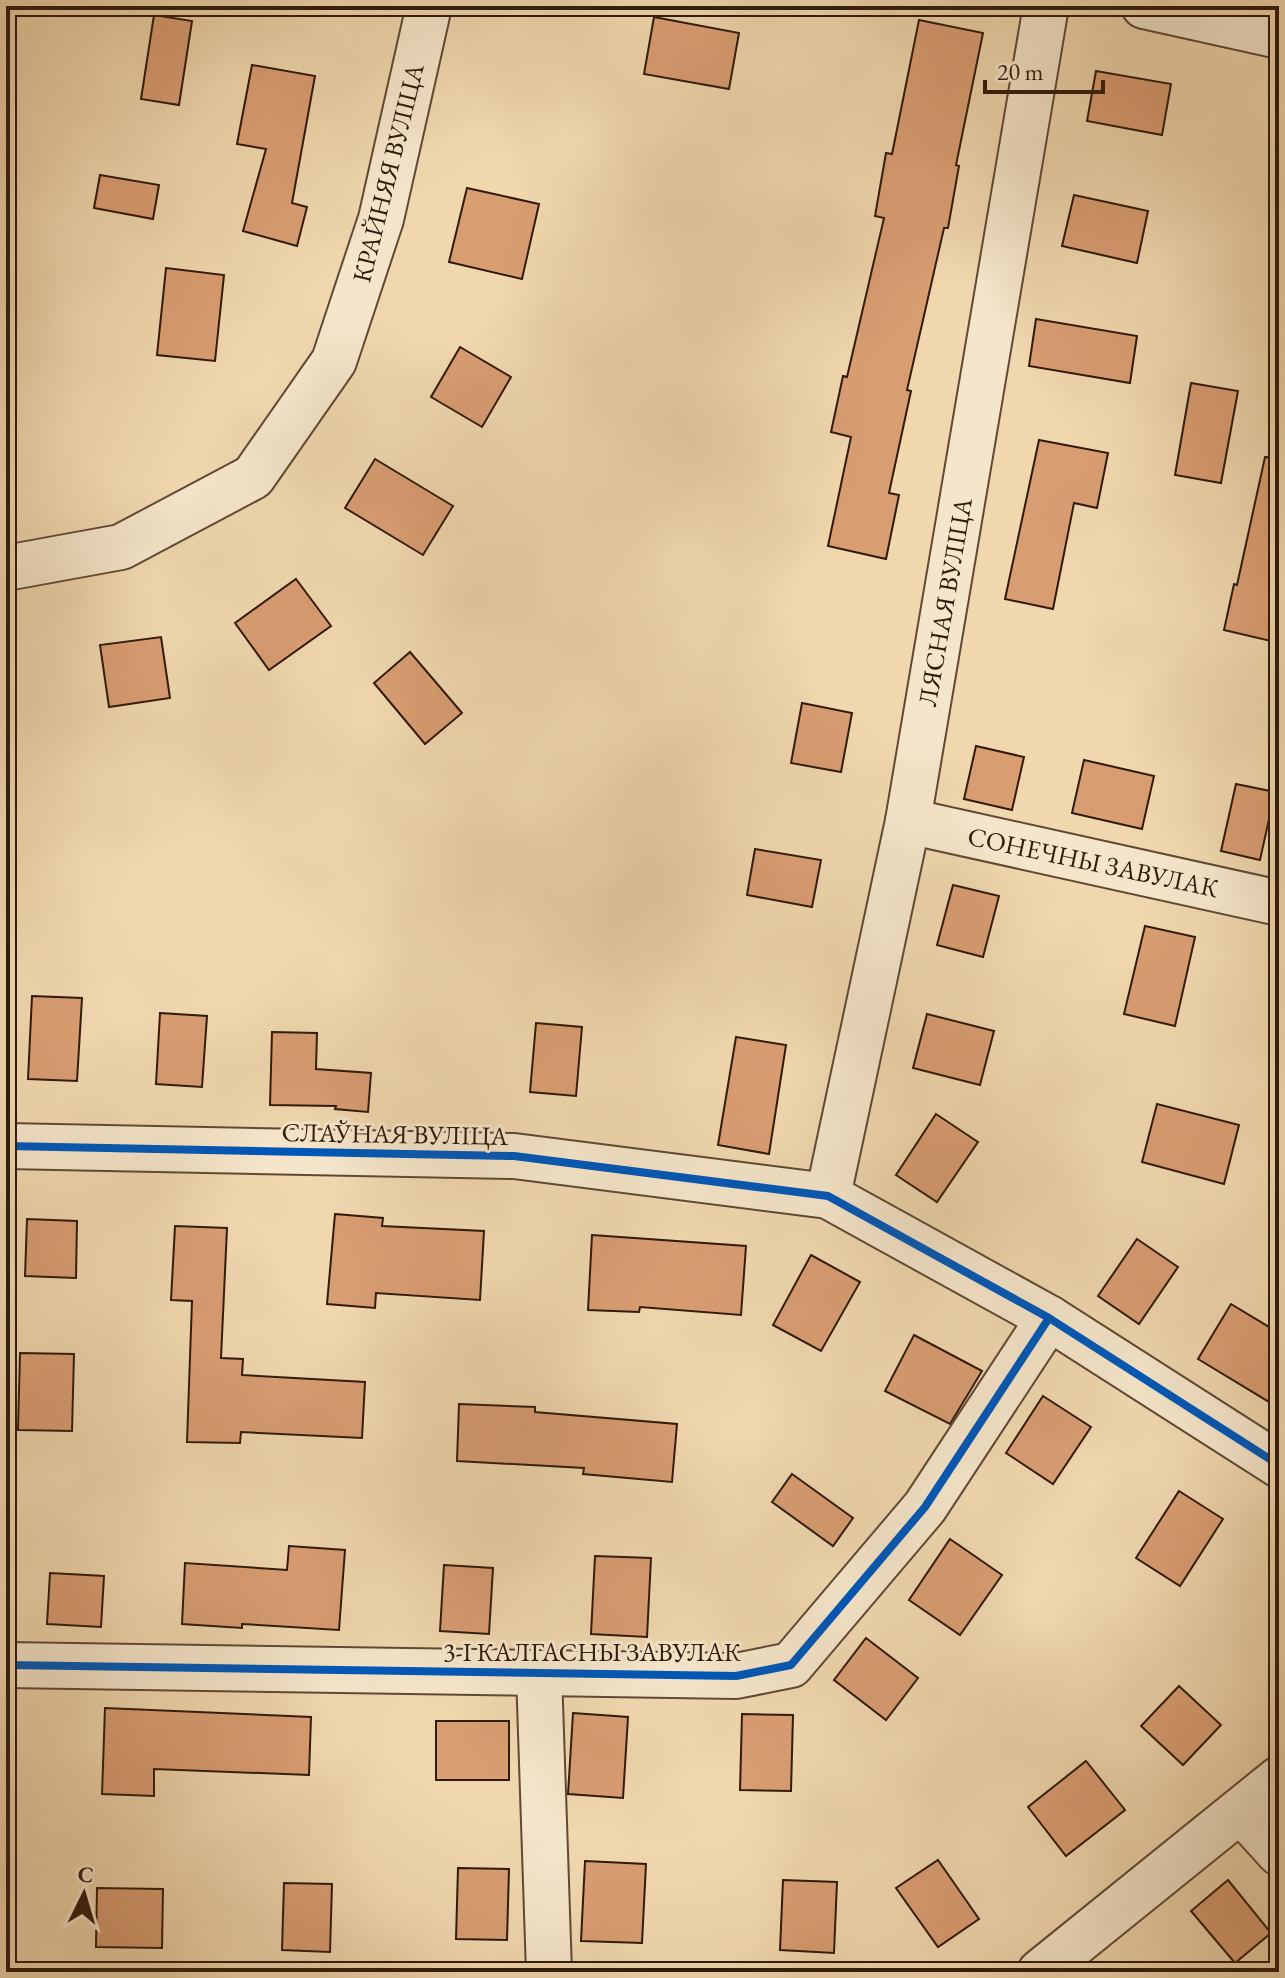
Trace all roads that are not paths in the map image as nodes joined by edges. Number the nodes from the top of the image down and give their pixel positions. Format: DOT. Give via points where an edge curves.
graph roads {
  1 [pos="429,6"];
  2 [pos="1046,6"];
  3 [pos="1144,6"];
  4 [pos="1279,36"];
  5 [pos="6,568"];
  6 [pos="908,821"];
  7 [pos="1279,903"];
  8 [pos="6,1146"];
  9 [pos="828,1196"];
  10 [pos="1049,1318"];
  11 [pos="1279,1465"];
  12 [pos="6,1665"];
  13 [pos="539,1673"];
  14 [pos="1279,1779"];
  15 [pos="1241,1811"];
  16 [pos="1279,1853"];
  17 [pos="549,1972"];
  18 [pos="1040,1972"];
  1 -- 5 [label="street, КРАЙНЯЯ ВУЛІЦА" via="381,219 334,361 253,477 121,547"];
  2 -- 6 [label="street, ЛЯСНАЯ ВУЛІЦА"];
  3 -- 4 [label="street"];
  6 -- 7 [label="street, СОНЕЧНЫ ЗАВУЛАК"];
  6 -- 9 [label="street, ЛЯСНАЯ ВУЛІЦА"];
  8 -- 9 [label="street, СЛАЎНАЯ ВУЛІЦА" via="514,1156"];
  9 -- 10 [label="street"];
  10 -- 11 [label="street"];
  10 -- 13 [label="street, 3-І КАЛГАСНЫ ЗАВУЛАК" via="925,1507 791,1665 736,1676"];
  12 -- 13 [label="street, 3-І КАЛГАСНЫ ЗАВУЛАК"];
  13 -- 17 [label="street"];
  14 -- 15 [label="street"];
  15 -- 16 [label="street"];
  15 -- 18 [label="street"];
}
